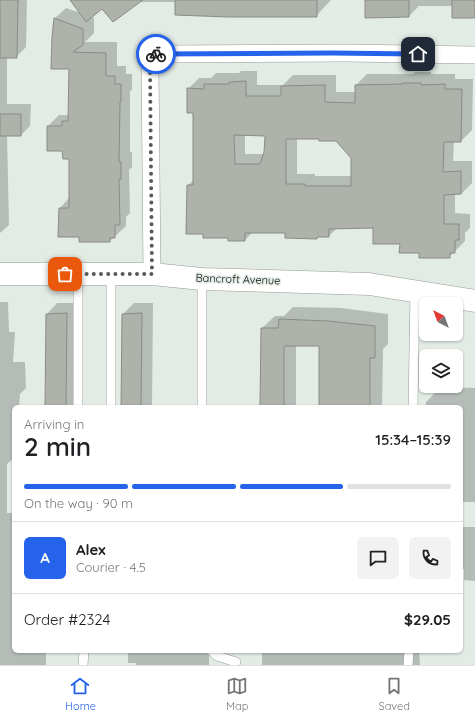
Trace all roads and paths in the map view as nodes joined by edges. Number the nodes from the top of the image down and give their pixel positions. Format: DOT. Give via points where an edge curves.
graph roads {
  1 [pos="475,55"];
  2 [pos="0,274"];
  3 [pos="78,274"];
  4 [pos="112,274"];
  5 [pos="152,274"];
  6 [pos="202,279"];
  7 [pos="415,292"];
  8 [pos="475,301"];
  9 [pos="78,405"];
  10 [pos="111,405"];
  11 [pos="202,405"];
  12 [pos="413,405"];
  13 [pos="84,653"];
  14 [pos="214,653"];
  15 [pos="408,653"];
  16 [pos="236,662"];
  17 [pos="83,665"];
  18 [pos="408,665"];
  1 -- 5 [label="street" via="154,55 150,65"];
  2 -- 3 [label="main road, Bancroft Avenue"];
  3 -- 4 [label="main road, Bancroft Avenue"];
  3 -- 9 [label="lane"];
  4 -- 5 [label="main road, Bancroft Avenue"];
  4 -- 10 [label="lane"];
  5 -- 6 [label="main road, Bancroft Avenue"];
  6 -- 7 [label="main road, Bancroft Avenue" via="369,284"];
  6 -- 11 [label="lane"];
  7 -- 8 [label="main road, Bancroft Avenue"];
  7 -- 12 [label="lane"];
  13 -- 17 [label="lane"];
  14 -- 16 [label="lane"];
  15 -- 18 [label="lane"];
}
